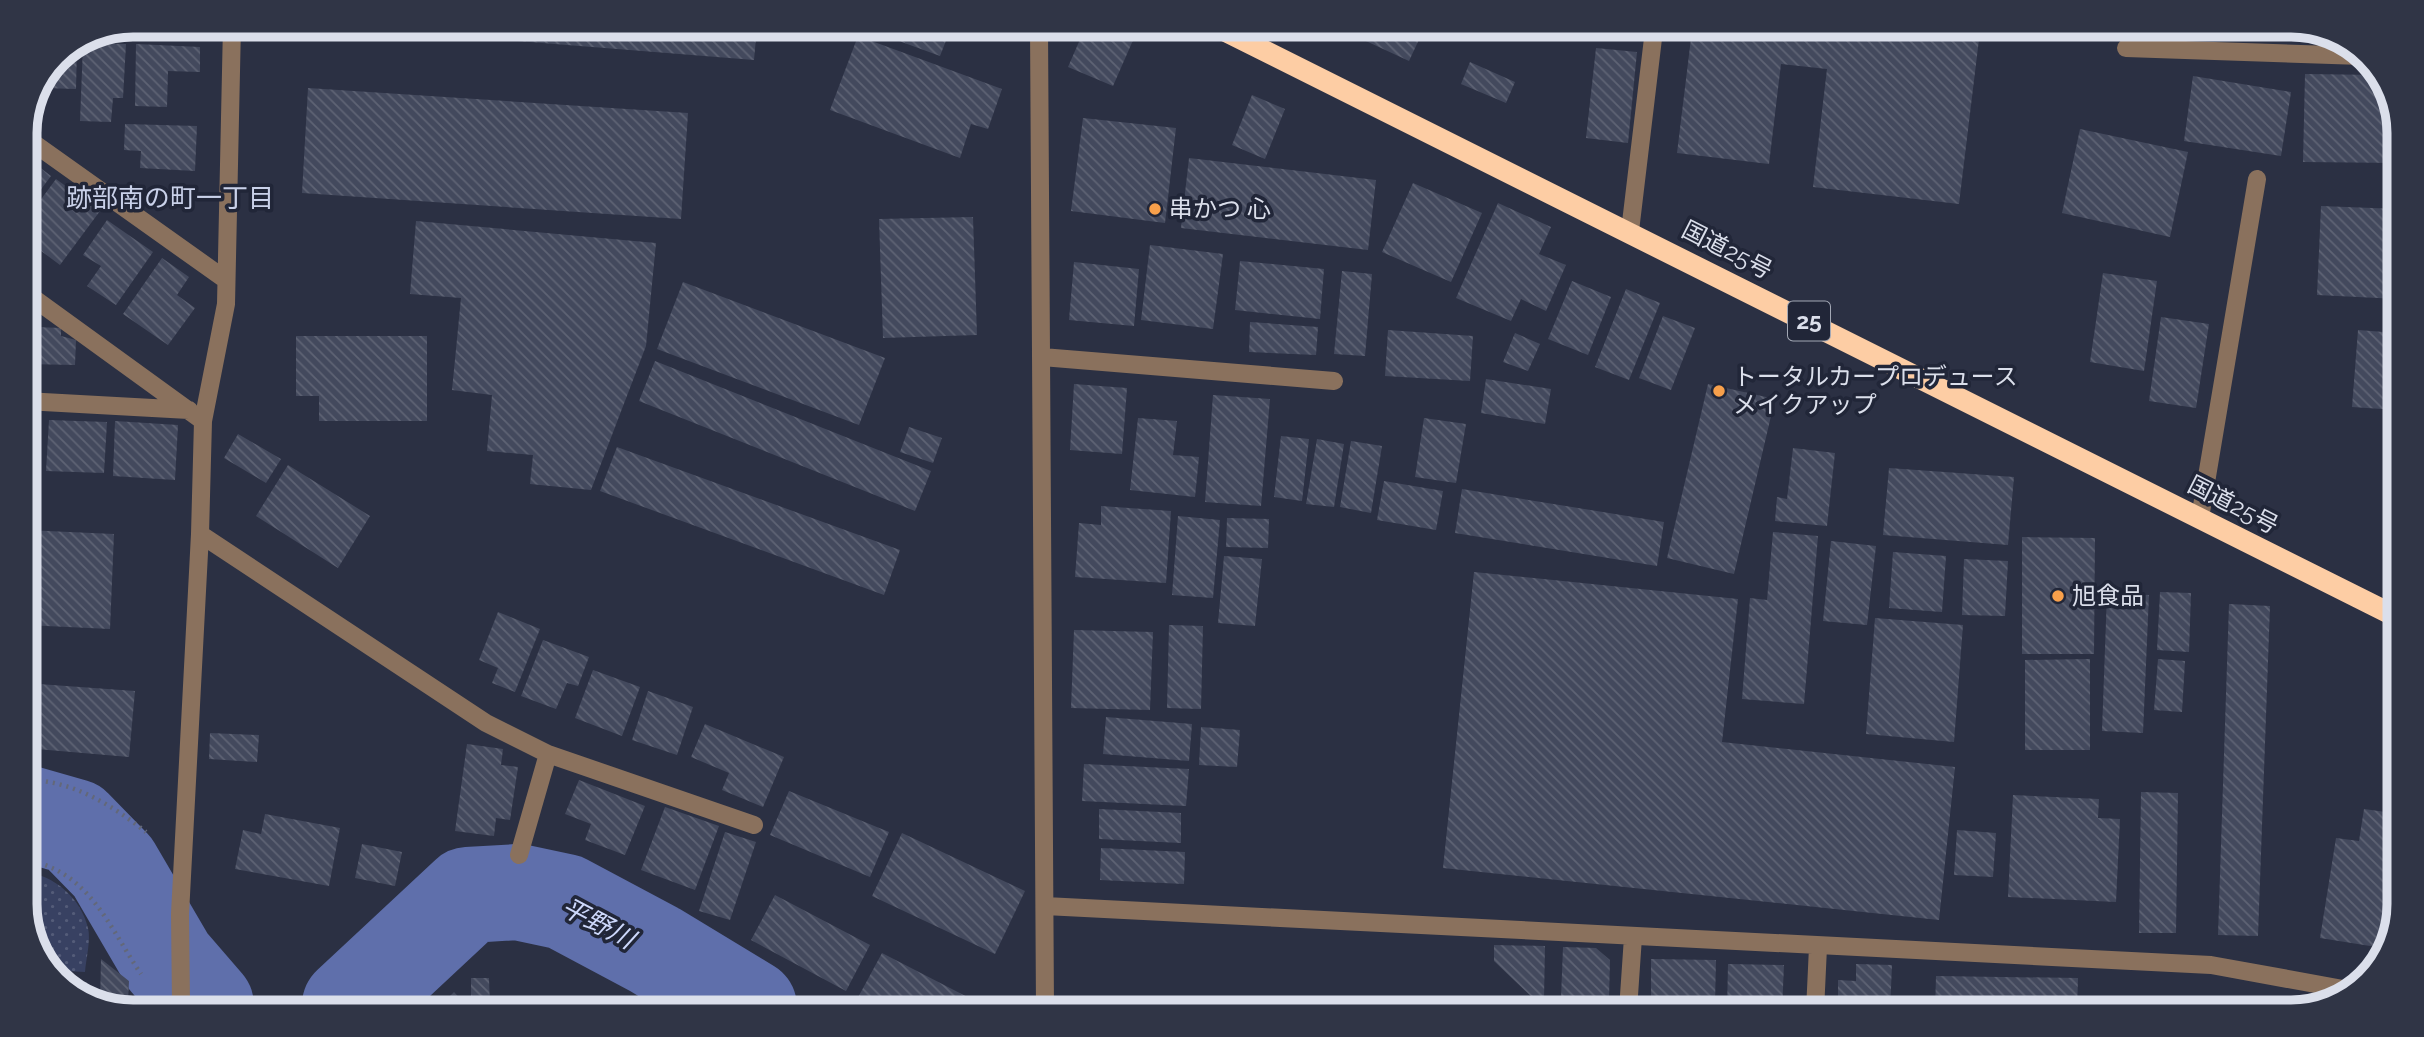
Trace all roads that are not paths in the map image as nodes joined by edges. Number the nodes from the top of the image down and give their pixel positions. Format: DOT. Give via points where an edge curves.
graph roads {
  1 [pos="232,37"];
  2 [pos="1039,37"];
  3 [pos="1237,37"];
  4 [pos="1653,37"];
  5 [pos="2126,48"];
  6 [pos="2348,56"];
  7 [pos="37,146"];
  8 [pos="2258,179"];
  9 [pos="1630,231"];
  10 [pos="226,280"];
  11 [pos="37,301"];
  12 [pos="1042,357"];
  13 [pos="1334,381"];
  14 [pos="37,402"];
  15 [pos="196,415"];
  16 [pos="2200,518"];
  17 [pos="200,534"];
  18 [pos="2387,613"];
  19 [pos="548,754"];
  20 [pos="754,825"];
  21 [pos="519,855"];
  22 [pos="1045,906"];
  23 [pos="1633,937"];
  24 [pos="1818,947"];
  25 [pos="2337,988"];
  26 [pos="181,1000"];
  27 [pos="1045,1000"];
  28 [pos="1629,1000"];
  29 [pos="1816,1000"];
  1 -- 10 [label="street"];
  2 -- 12 [label="street"];
  3 -- 9 [label="highway, 国道25号 / 25"];
  4 -- 9 [label="street"];
  5 -- 6 [label="street"];
  7 -- 10 [label="street"];
  8 -- 16 [label="street"];
  9 -- 16 [label="highway, 国道25号 / 25"];
  10 -- 15 [label="street" via="226,304"];
  11 -- 15 [label="street"];
  12 -- 13 [label="street"];
  12 -- 22 [label="street"];
  14 -- 15 [label="street"];
  15 -- 17 [label="street"];
  16 -- 18 [label="highway, 国道25号 / 25"];
  17 -- 19 [label="street" via="486,723"];
  17 -- 26 [label="street" via="183,862"];
  19 -- 20 [label="street"];
  19 -- 21 [label="street"];
  22 -- 23 [label="street"];
  22 -- 27 [label="street"];
  23 -- 24 [label="street"];
  23 -- 28 [label="street"];
  24 -- 25 [label="street" via="2211,965"];
  24 -- 29 [label="street"];
}
